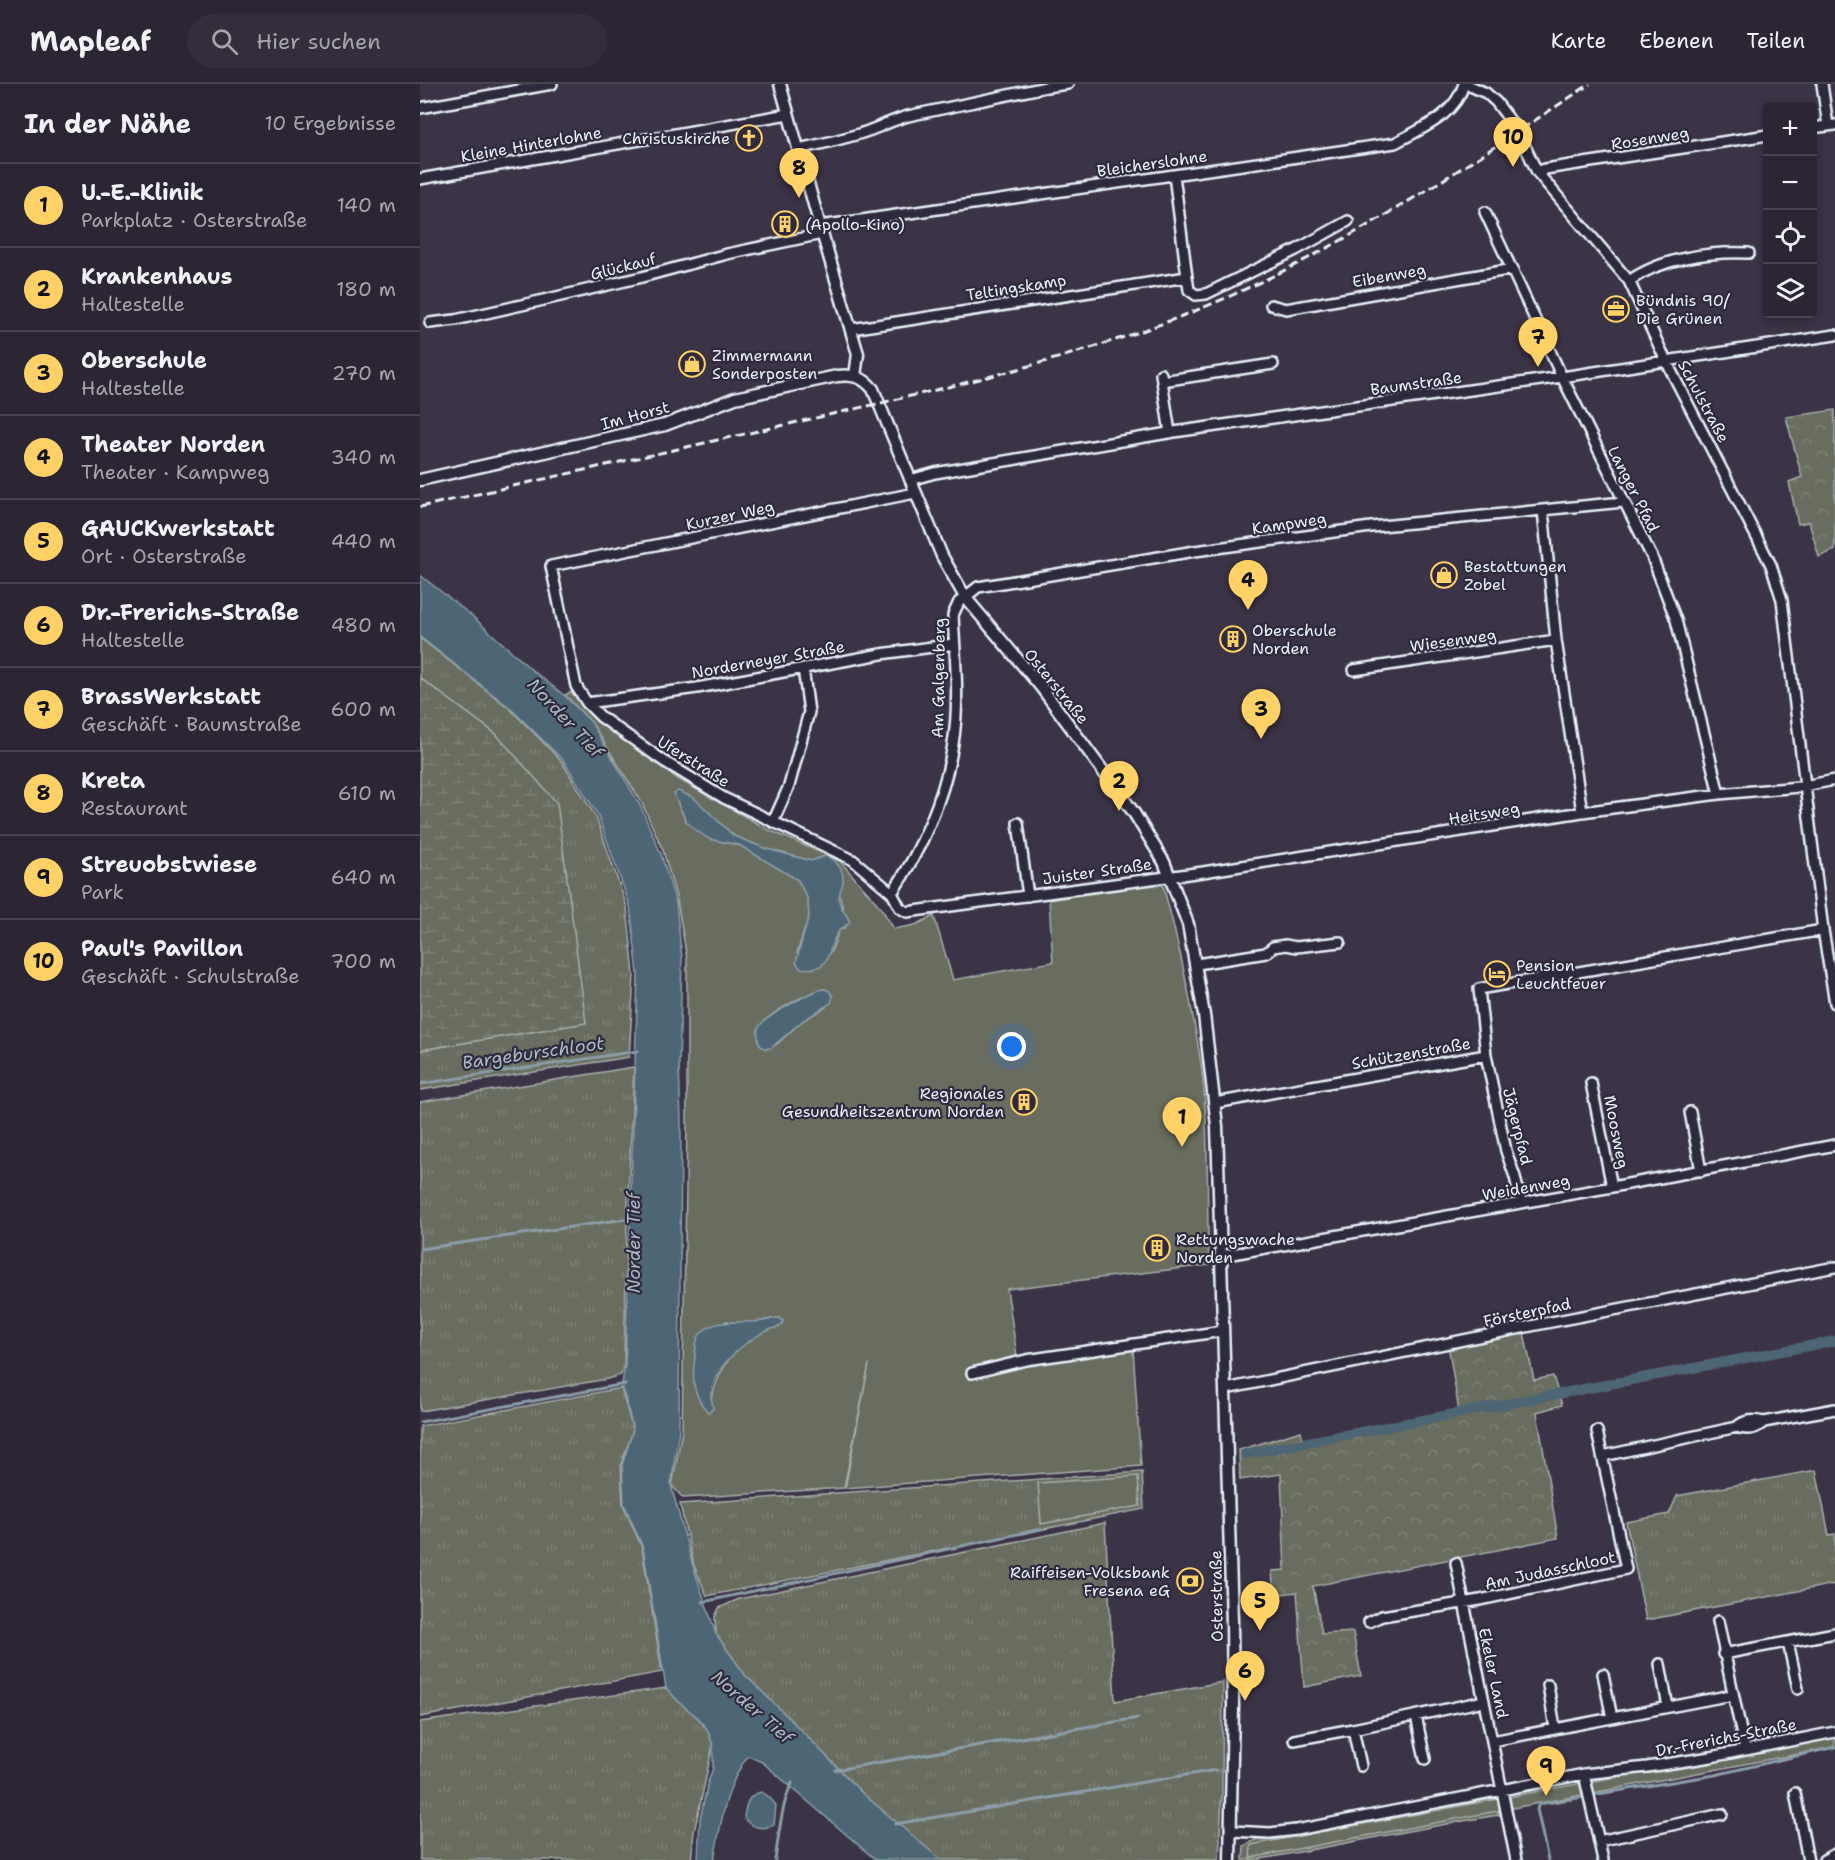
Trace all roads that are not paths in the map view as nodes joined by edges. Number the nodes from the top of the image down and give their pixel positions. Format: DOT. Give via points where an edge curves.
graph roads {
  1 [pos="552,84"];
  2 [pos="780,84"];
  3 [pos="1068,84"];
  4 [pos="1465,84"];
  5 [pos="1822,84"];
  6 [pos="1046,85"];
  7 [pos="420,108"];
  8 [pos="788,114"];
  9 [pos="1831,126"];
  10 [pos="1763,136"];
  11 [pos="798,149"];
  12 [pos="1538,172"];
  13 [pos="1174,175"];
  14 [pos="420,179"];
  15 [pos="1485,212"];
  16 [pos="1348,221"];
  17 [pos="821,230"];
  18 [pos="1749,254"];
  19 [pos="1513,269"];
  20 [pos="1187,277"];
  21 [pos="1629,281"];
  22 [pos="1271,305"];
  23 [pos="430,323"];
  24 [pos="851,328"];
  25 [pos="1835,335"];
  26 [pos="1666,361"];
  27 [pos="1273,364"];
  28 [pos="855,376"];
  29 [pos="1562,378"];
  30 [pos="1170,433"];
  31 [pos="420,480"];
  32 [pos="910,480"];
  33 [pos="915,493"];
  34 [pos="1623,502"];
  35 [pos="1543,510"];
  36 [pos="552,566"];
  37 [pos="964,597"];
  38 [pos="1556,640"];
  39 [pos="954,644"];
  40 [pos="803,668"];
  41 [pos="1354,670"];
  42 [pos="587,703"];
  43 [pos="1835,780"];
  44 [pos="1804,786"];
  45 [pos="1719,794"];
  46 [pos="1581,812"];
  47 [pos="773,822"];
  48 [pos="1018,823"];
  49 [pos="1170,876"];
  50 [pos="892,893"];
  51 [pos="1028,896"];
  52 [pos="907,912"];
  53 [pos="1823,930"];
  54 [pos="1340,942"];
  55 [pos="1197,964"];
  56 [pos="1834,990"];
  57 [pos="1835,1003"];
  58 [pos="1486,1055"];
  59 [pos="1591,1083"];
  60 [pos="1215,1102"];
  61 [pos="1690,1112"];
  62 [pos="1835,1145"];
  63 [pos="1701,1171"];
  64 [pos="1612,1187"];
  65 [pos="1521,1203"];
  66 [pos="1221,1256"];
  67 [pos="1835,1267"];
  68 [pos="1223,1331"];
  69 [pos="972,1373"];
  70 [pos="1226,1389"];
  71 [pos="1835,1409"];
  72 [pos="1597,1431"];
  73 [pos="1603,1456"];
  74 [pos="1456,1563"];
  75 [pos="1464,1602"];
  76 [pos="1369,1622"];
  77 [pos="1718,1622"];
  78 [pos="1835,1633"];
  79 [pos="1788,1642"];
  80 [pos="1723,1653"];
  81 [pos="1660,1664"];
  82 [pos="1603,1674"];
  83 [pos="1548,1685"];
  84 [pos="1798,1689"];
  85 [pos="1732,1695"];
  86 [pos="1484,1701"];
  87 [pos="1668,1707"];
  88 [pos="1416,1716"];
  89 [pos="1612,1718"];
  90 [pos="1556,1728"];
  91 [pos="1353,1730"];
  92 [pos="1835,1732"];
  93 [pos="1294,1740"];
  94 [pos="1492,1740"];
  95 [pos="1744,1750"];
  96 [pos="1425,1759"];
  97 [pos="1361,1766"];
  98 [pos="1584,1774"];
  99 [pos="1502,1790"];
  100 [pos="1795,1793"];
  101 [pos="1722,1814"];
  102 [pos="1232,1831"];
  103 [pos="1599,1841"];
  104 [pos="1835,1854"];
  105 [pos="1230,1860"];
  106 [pos="1516,1860"];
  107 [pos="1603,1860"];
  108 [pos="1808,1860"];
  109 [pos="1824,1860"];
  1 -- 7 [label="street"];
  2 -- 8 [label="street"];
  3 -- 6 [label="street"];
  4 -- 12 [label="street, Schulstraße" via="1496,102 1518,131"];
  4 -- 13 [label="street, Bleicherslohne" via="1461,94 1435,121 1395,143"];
  5 -- 9 [label="street"];
  6 -- 11 [label="street" via="888,121 852,136"];
  8 -- 11 [label="street"];
  8 -- 14 [label="street, Kleine Hinterlohne"];
  10 -- 12 [label="street, Rosenweg"];
  11 -- 17 [label="street"];
  12 -- 21 [label="street, Schulstraße"];
  13 -- 17 [label="street, Bleicherslohne"];
  13 -- 20 [label="street"];
  15 -- 19 [label="street, Langer Pfad"];
  16 -- 20 [label="street" via="1206,294 1196,295 1189,290"];
  17 -- 23 [label="street, Glückauf" via="535,303"];
  17 -- 24 [label="street"];
  18 -- 21 [label="street" via="1729,252 1666,262"];
  19 -- 22 [label="street, Eibenweg" via="1286,309"];
  19 -- 29 [label="street, Langer Pfad"];
  20 -- 24 [label="street, Teltingskamp"];
  21 -- 26 [label="street, Schulstraße"];
  24 -- 28 [label="street" via="858,354"];
  25 -- 26 [label="street, Baumstraße"];
  26 -- 29 [label="street, Baumstraße"];
  26 -- 44 [label="street, Schulstraße" via="1756,533 1777,582"];
  27 -- 30 [label="street" via="1161,378"];
  28 -- 31 [label="street, Im Horst" via="837,376 735,398 664,425"];
  28 -- 32 [label="street, Osterstraße" via="873,389"];
  29 -- 30 [label="street, Baumstraße"];
  29 -- 34 [label="street, Langer Pfad"];
  30 -- 32 [label="street, Baumstraße"];
  32 -- 33 [label="street, Osterstraße"];
  33 -- 36 [label="street, Kurzer Weg"];
  33 -- 37 [label="street, Osterstraße"];
  34 -- 35 [label="street, Kampweg"];
  34 -- 45 [label="street, Langer Pfad" via="1652,556 1676,620"];
  35 -- 37 [label="street, Kampweg" via="1371,527 1195,551 978,587"];
  35 -- 38 [label="street"];
  36 -- 42 [label="street, Uferstraße" via="576,686"];
  37 -- 39 [label="street, Am Galgenberg" via="953,615"];
  37 -- 49 [label="street, Osterstraße" via="1069,723 1134,813"];
  38 -- 41 [label="street, Wiesenweg"];
  38 -- 46 [label="street"];
  39 -- 40 [label="street, Norderneyer Straße"];
  39 -- 50 [label="street, Am Galgenberg" via="956,696 950,755 926,831"];
  40 -- 42 [label="street, Norderneyer Straße"];
  40 -- 47 [label="street" via="809,712 789,786"];
  42 -- 47 [label="street, Uferstraße" via="665,762"];
  43 -- 44 [label="street, Heitsweg"];
  44 -- 45 [label="street, Heitsweg"];
  44 -- 53 [label="street, Schulstraße"];
  45 -- 46 [label="street, Heitsweg"];
  46 -- 49 [label="street, Heitsweg"];
  47 -- 50 [label="street, Uferstraße" via="853,860"];
  48 -- 51 [label="street, Juister Straße"];
  49 -- 51 [label="street, Juister Straße"];
  49 -- 55 [label="street, Osterstraße" via="1188,924"];
  50 -- 52 [label="street, Uferstraße" via="900,908"];
  51 -- 52 [label="street, Juister Straße"];
  53 -- 56 [label="street, Schulstraße"];
  53 -- 58 [label="street, Schützenstraße" via="1479,989"];
  54 -- 55 [label="street" via="1273,946 1266,953"];
  55 -- 60 [label="street, Osterstraße"];
  56 -- 57 [label="street, Schulstraße"];
  58 -- 60 [label="street, Schützenstraße"];
  58 -- 65 [label="street, Jägerpfad"];
  59 -- 64 [label="street, Moosweg"];
  60 -- 66 [label="street, Osterstraße"];
  61 -- 63 [label="street"];
  62 -- 63 [label="street, Weidenweg"];
  63 -- 64 [label="street, Weidenweg"];
  64 -- 65 [label="street, Weidenweg"];
  65 -- 66 [label="street, Weidenweg"];
  66 -- 68 [label="street, Osterstraße"];
  67 -- 70 [label="street, Försterpfad"];
  68 -- 69 [label="street" via="1026,1360"];
  68 -- 70 [label="street, Osterstraße"];
  70 -- 102 [label="street, Osterstraße"];
  71 -- 73 [label="street"];
  72 -- 73 [label="street, Am Judasschloot"];
  73 -- 75 [label="street, Am Judasschloot" via="1626,1569"];
  74 -- 75 [label="street, Ekeler Land"];
  75 -- 76 [label="street, Am Judasschloot" via="1382,1616"];
  75 -- 86 [label="street, Ekeler Land"];
  77 -- 80 [label="street"];
  78 -- 79 [label="street"];
  79 -- 80 [label="street"];
  79 -- 84 [label="street"];
  80 -- 85 [label="street"];
  81 -- 87 [label="street"];
  82 -- 89 [label="street"];
  83 -- 90 [label="street"];
  85 -- 87 [label="street"];
  85 -- 95 [label="street"];
  86 -- 88 [label="street"];
  86 -- 94 [label="street, Ekeler Land"];
  87 -- 89 [label="street"];
  88 -- 91 [label="street"];
  88 -- 96 [label="street"];
  89 -- 90 [label="street"];
  90 -- 94 [label="street"];
  91 -- 93 [label="street"];
  91 -- 97 [label="street"];
  92 -- 95 [label="street, Dr.-Frerichs-Straße"];
  94 -- 99 [label="street, Ekeler Land"];
  95 -- 98 [label="street, Dr.-Frerichs-Straße"];
  98 -- 99 [label="street, Dr.-Frerichs-Straße"];
  98 -- 103 [label="street"];
  99 -- 102 [label="street, Dr.-Frerichs-Straße" via="1296,1830"];
  99 -- 106 [label="street, Ekeler Land"];
  100 -- 108 [label="street"];
  101 -- 103 [label="street"];
  102 -- 105 [label="street, Osterstraße"];
  103 -- 107 [label="street"];
  104 -- 109 [label="street"];
}
